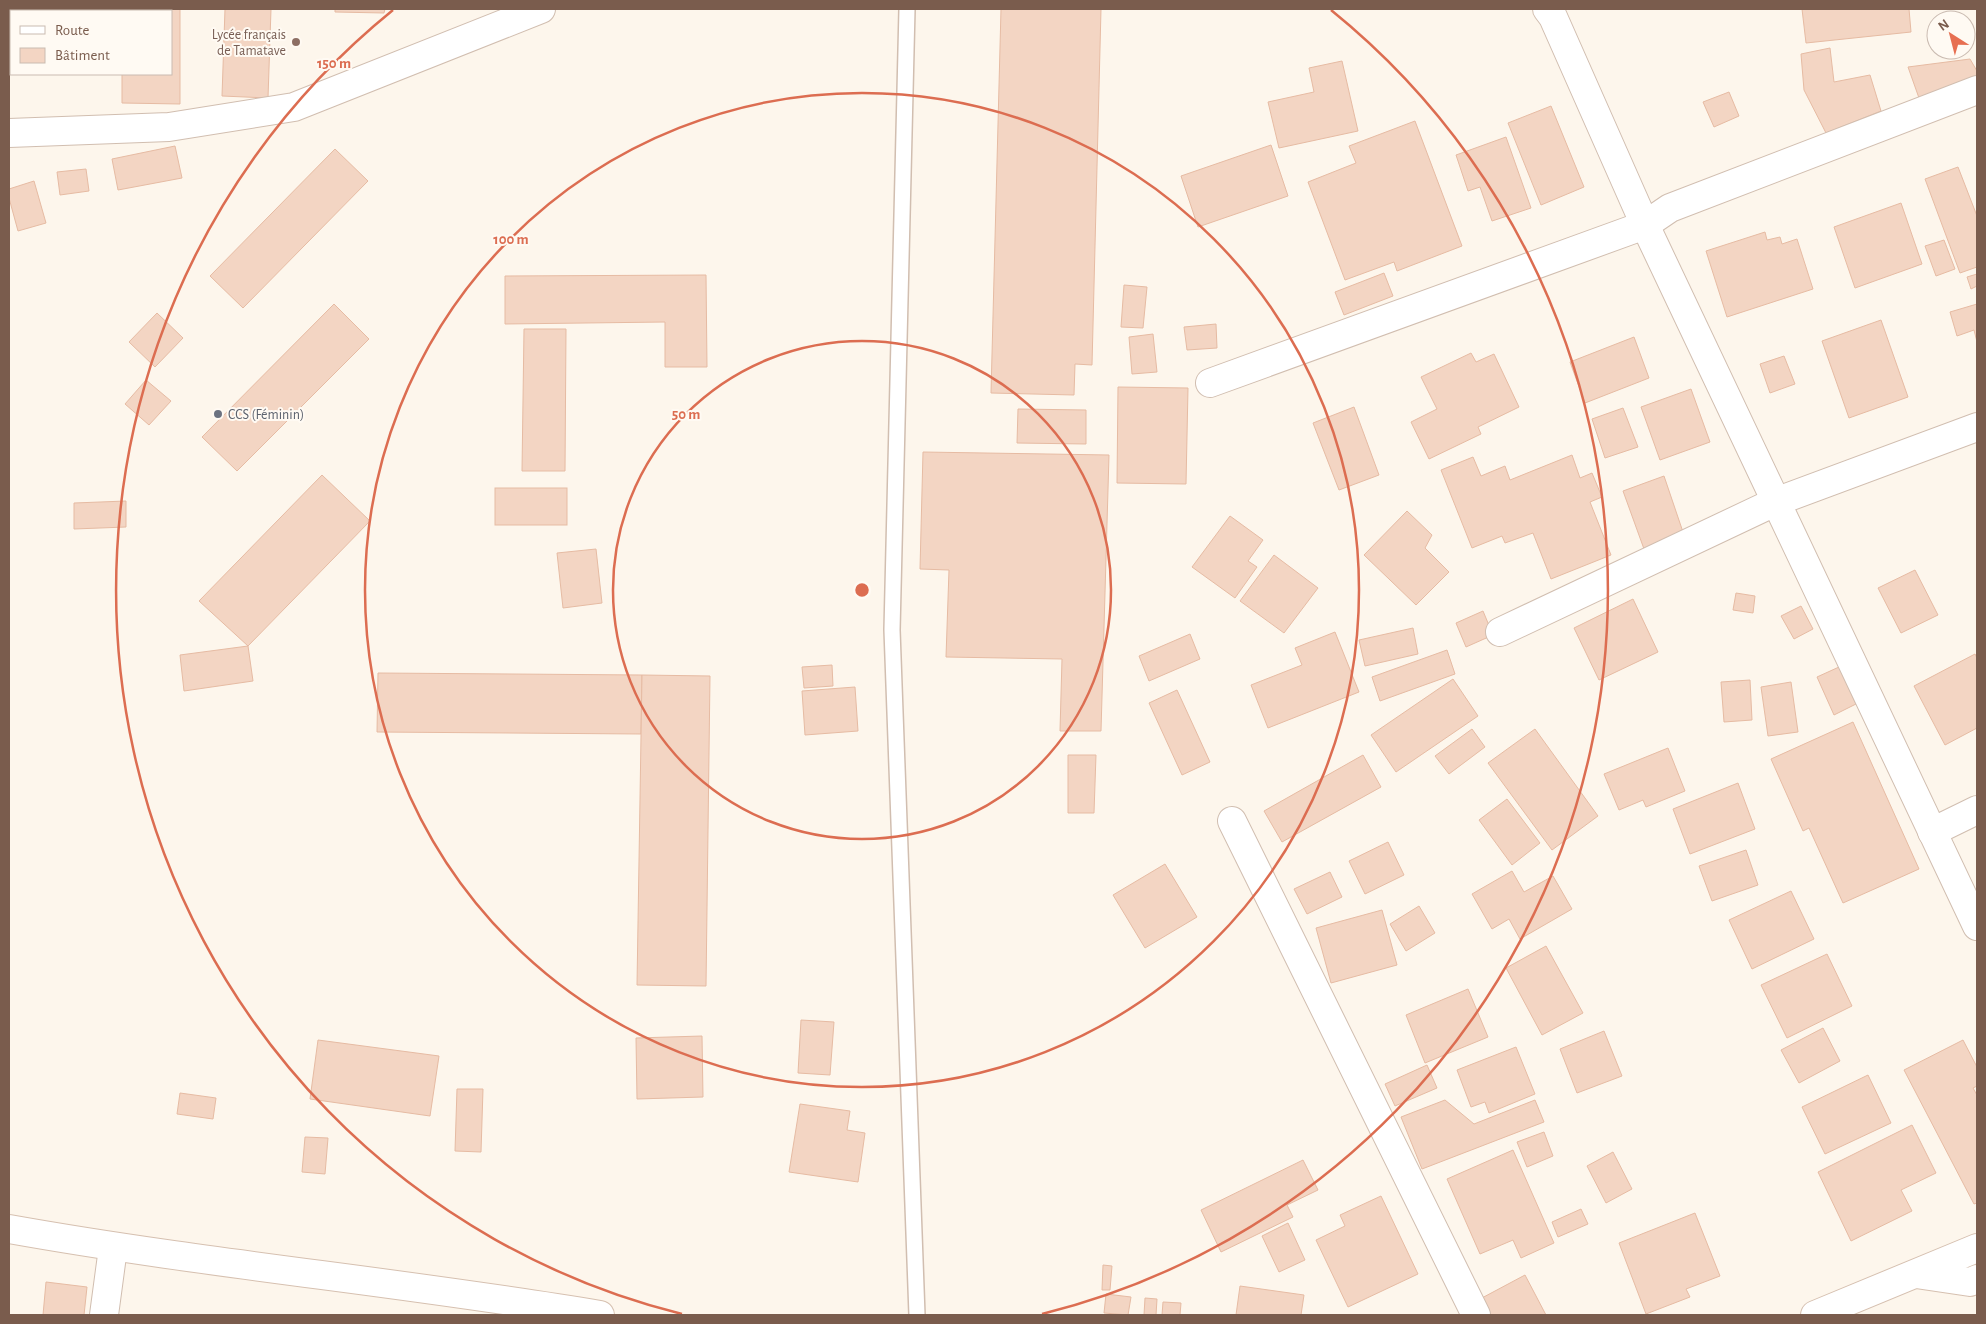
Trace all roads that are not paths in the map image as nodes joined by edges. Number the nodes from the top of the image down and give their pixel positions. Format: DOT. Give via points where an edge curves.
graph roads {
  1 [pos="541,9"];
  2 [pos="907,9"];
  3 [pos="1547,9"];
  4 [pos="1977,90"];
  5 [pos="9,132"];
  6 [pos="1645,225"];
  7 [pos="1210,383"];
  8 [pos="1977,427"];
  9 [pos="1775,502"];
  10 [pos="1500,632"];
  11 [pos="1977,810"];
  12 [pos="1232,821"];
  13 [pos="1932,832"];
  14 [pos="1977,926"];
  15 [pos="9,1229"];
  16 [pos="113,1248"];
  17 [pos="1977,1248"];
  18 [pos="1914,1274"];
  19 [pos="1977,1279"];
  20 [pos="518,1308"];
  21 [pos="104,1315"];
  22 [pos="600,1315"];
  23 [pos="917,1315"];
  24 [pos="1476,1315"];
  25 [pos="1815,1315"];
  1 -- 5 [label="street" via="294,107 169,128"];
  2 -- 23 [label="lane" via="892,630"];
  3 -- 6 [label="street"];
  4 -- 6 [label="street" via="1670,208"];
  6 -- 7 [label="street"];
  6 -- 9 [label="street"];
  8 -- 9 [label="street"];
  9 -- 10 [label="street"];
  9 -- 13 [label="street"];
  11 -- 13 [label="street"];
  12 -- 24 [label="street"];
  13 -- 14 [label="street"];
  15 -- 16 [label="street"];
  16 -- 20 [label="street"];
  16 -- 21 [label="street"];
  17 -- 18 [label="street"];
  18 -- 19 [label="street" via="1970,1282"];
  18 -- 25 [label="street"];
  20 -- 22 [label="street"];
}
